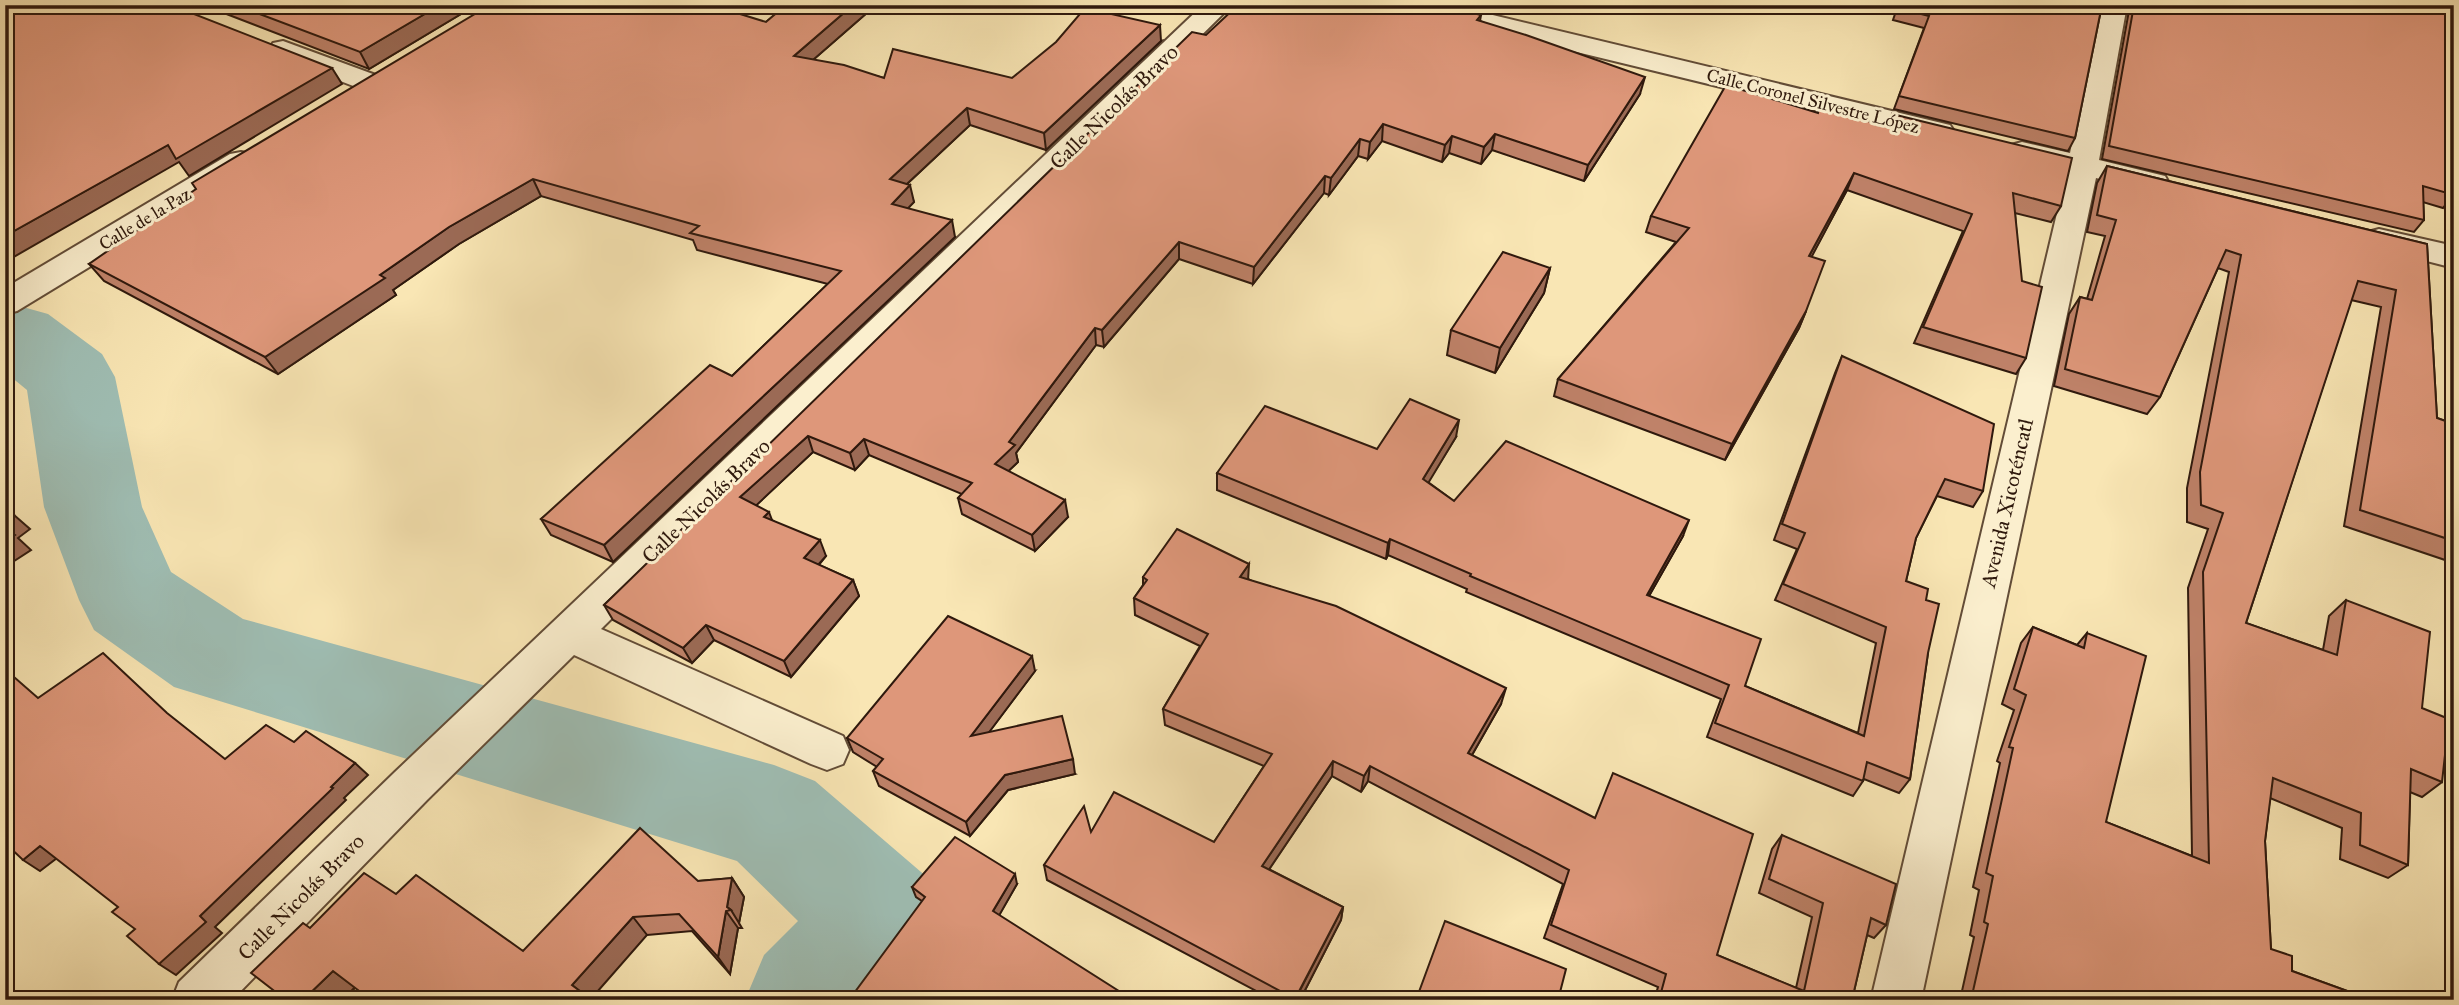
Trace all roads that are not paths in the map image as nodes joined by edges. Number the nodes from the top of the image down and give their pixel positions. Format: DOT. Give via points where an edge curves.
graph roads {
  1 [pos="1219,5"];
  2 [pos="1418,5"];
  3 [pos="2113,5"];
  4 [pos="258,39"];
  5 [pos="335,104"];
  6 [pos="1961,136"];
  7 [pos="2001,146"];
  8 [pos="263,148"];
  9 [pos="2083,166"];
  10 [pos="2189,192"];
  11 [pos="2348,231"];
  12 [pos="2454,257"];
  13 [pos="9,300"];
  14 [pos="569,634"];
  15 [pos="827,750"];
  16 [pos="198,1000"];
  17 [pos="1896,1000"];
  1 -- 14 [label="street, Calle Nicolás Bravo"];
  2 -- 6 [label="street, Calle Coronel Silvestre López"];
  3 -- 9 [label="street, Avenida Xicoténcatl"];
  4 -- 5 [label="street" via="383,76"];
  7 -- 9 [label="street"];
  8 -- 13 [label="street, Calle de la Paz"];
  9 -- 10 [label="street"];
  9 -- 17 [label="street, Avenida Xicoténcatl"];
  11 -- 12 [label="street"];
  14 -- 15 [label="street"];
  14 -- 16 [label="street, Calle Nicolás Bravo"];
}
